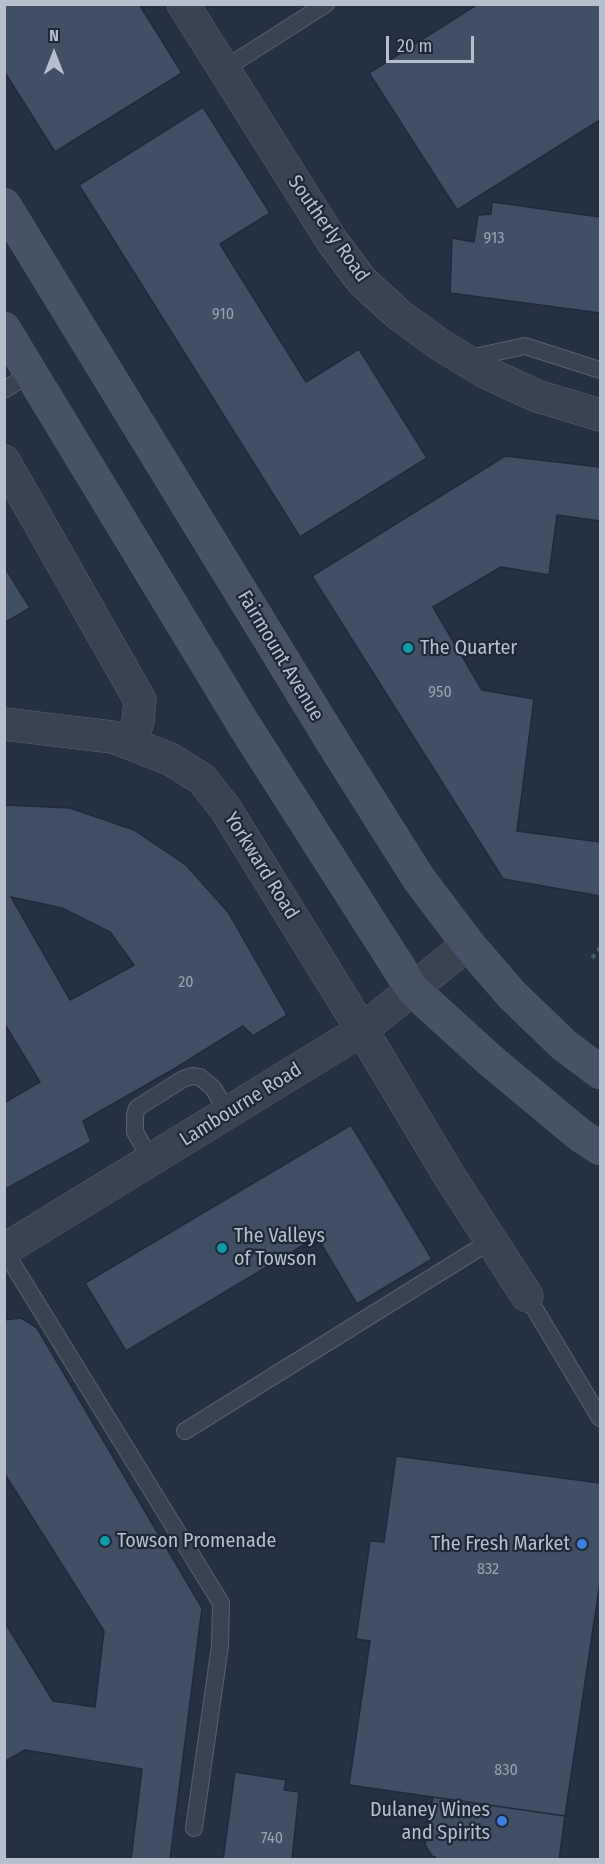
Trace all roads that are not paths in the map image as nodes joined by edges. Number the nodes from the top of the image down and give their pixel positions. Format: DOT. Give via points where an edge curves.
graph roads {
  1 [pos="183,4"];
  2 [pos="326,4"];
  3 [pos="224,69"];
  4 [pos="4,206"];
  5 [pos="4,329"];
  6 [pos="464,360"];
  7 [pos="600,369"];
  8 [pos="18,381"];
  9 [pos="600,415"];
  10 [pos="4,461"];
  11 [pos="4,724"];
  12 [pos="131,744"];
  13 [pos="468,944"];
  14 [pos="413,990"];
  15 [pos="362,1030"];
  16 [pos="600,1072"];
  17 [pos="228,1113"];
  18 [pos="600,1148"];
  19 [pos="151,1160"];
  20 [pos="492,1240"];
  21 [pos="4,1250"];
  22 [pos="527,1296"];
  23 [pos="600,1418"];
  24 [pos="185,1431"];
  25 [pos="194,1828"];
  1 -- 3 [label="street, Southerly Road"];
  2 -- 3 [label="lane"];
  3 -- 6 [label="street, Southerly Road" via="332,241 362,281 398,314"];
  4 -- 13 [label="main road, Fairmount Avenue" via="378,816"];
  5 -- 8 [label="main road"];
  6 -- 7 [label="lane" via="525,346"];
  6 -- 9 [label="street, Southerly Road" via="537,396"];
  8 -- 14 [label="main road"];
  10 -- 12 [label="street" via="140,700"];
  11 -- 12 [label="street, Yorkward Road" via="112,737"];
  12 -- 15 [label="street, Yorkward Road" via="170,759 208,786"];
  13 -- 14 [label="street, Lambourne Road"];
  13 -- 16 [label="main road, Fairmount Avenue" via="564,1045"];
  14 -- 15 [label="street, Lambourne Road"];
  14 -- 18 [label="main road" via="490,1061"];
  15 -- 17 [label="street, Lambourne Road"];
  15 -- 20 [label="street, Yorkward Road"];
  17 -- 19 [label="street, Lambourne Road"];
  17 -- 19 [label="lane" via="213,1088 200,1077 183,1079 137,1108 135,1132"];
  19 -- 21 [label="street, Lambourne Road"];
  20 -- 22 [label="street, Yorkward Road"];
  20 -- 24 [label="lane"];
  21 -- 25 [label="lane" via="221,1603 220,1646"];
  22 -- 23 [label="lane"];
}
